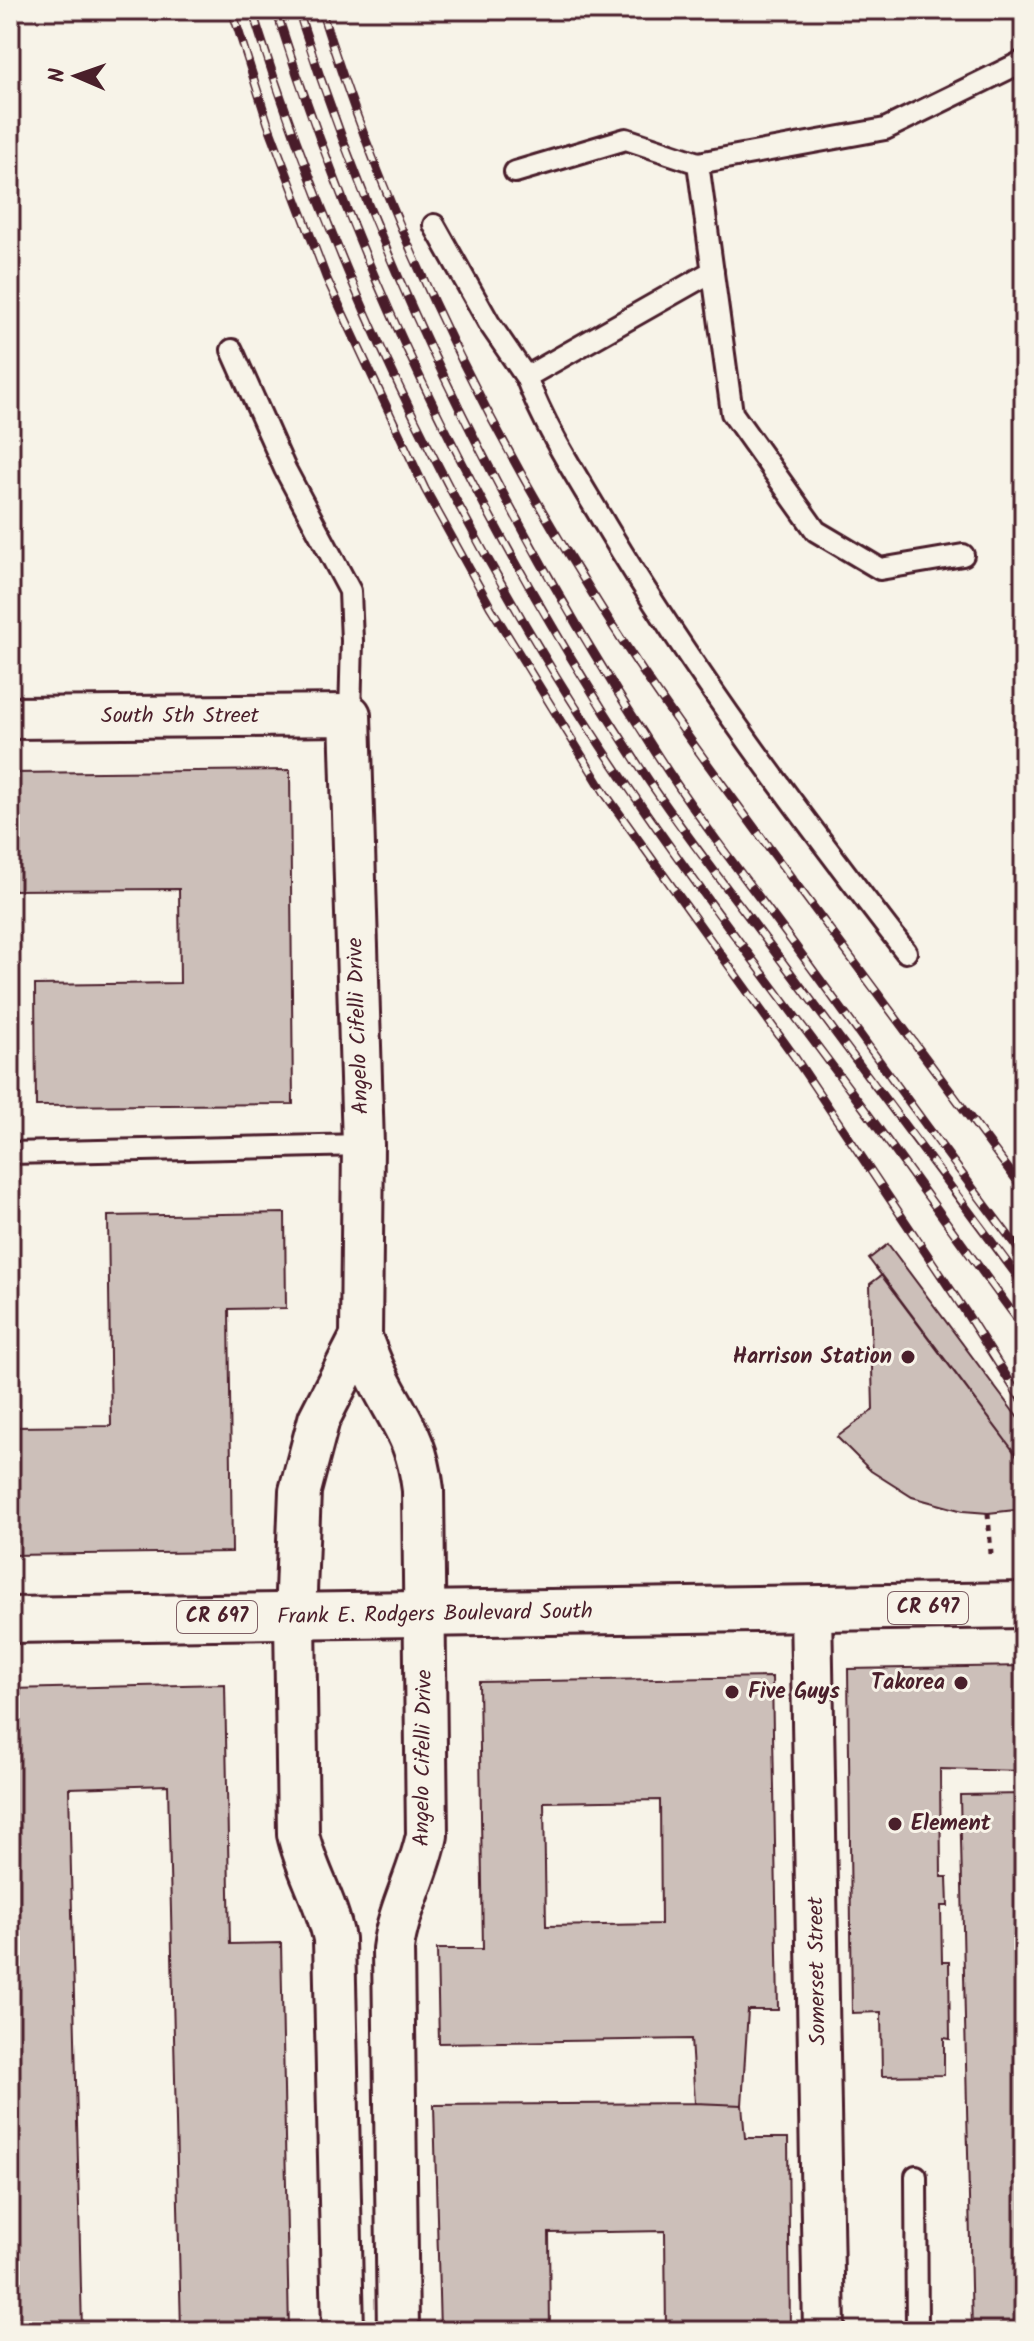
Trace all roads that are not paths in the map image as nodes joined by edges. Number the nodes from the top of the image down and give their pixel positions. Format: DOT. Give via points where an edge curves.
graph roads {
  1 [pos="1024,61"];
  2 [pos="698,163"];
  3 [pos="515,172"];
  4 [pos="434,225"];
  5 [pos="713,271"];
  6 [pos="232,350"];
  7 [pos="526,377"];
  8 [pos="963,555"];
  9 [pos="350,715"];
  10 [pos="10,718"];
  11 [pos="906,952"];
  12 [pos="363,1145"];
  13 [pos="10,1153"];
  14 [pos="361,1337"];
  15 [pos="1024,1605"];
  16 [pos="821,1610"];
  17 [pos="424,1614"];
  18 [pos="295,1617"];
  19 [pos="10,1620"];
  20 [pos="916,2176"];
  21 [pos="343,2331"];
  22 [pos="398,2331"];
  23 [pos="824,2331"];
  24 [pos="917,2331"];
  1 -- 2 [label="lane" via="885,129"];
  2 -- 3 [label="lane" via="626,139"];
  2 -- 5 [label="lane"];
  4 -- 7 [label="lane"];
  5 -- 7 [label="lane"];
  5 -- 8 [label="lane" via="732,413 816,531 880,569"];
  6 -- 9 [label="lane" via="285,469 350,591"];
  7 -- 11 [label="lane" via="540,415 643,587 805,820"];
  9 -- 10 [label="street, South 5th Street"];
  9 -- 12 [label="street, Angelo Cifelli Drive"];
  12 -- 13 [label="lane"];
  12 -- 14 [label="street, Angelo Cifelli Drive"];
  14 -- 17 [label="street, Angelo Cifelli Drive" via="413,1441 420,1466"];
  14 -- 18 [label="street, Angelo Cifelli Drive" via="319,1419 307,1459 296,1535"];
  15 -- 16 [label="main road, Frank E. Rodgers Boulevard South / CR 697"];
  16 -- 17 [label="main road, Frank E. Rodgers Boulevard South / CR 697"];
  16 -- 23 [label="street, Somerset Street"];
  17 -- 18 [label="main road, Frank E. Rodgers Boulevard South / CR 697"];
  17 -- 22 [label="street, Angelo Cifelli Drive" via="427,1835 421,1866 396,1923 393,1949"];
  18 -- 19 [label="main road, Frank E. Rodgers Boulevard South / CR 697"];
  18 -- 21 [label="street, Angelo Cifelli Drive" via="298,1834 334,1939"];
  20 -- 24 [label="lane"];
}
